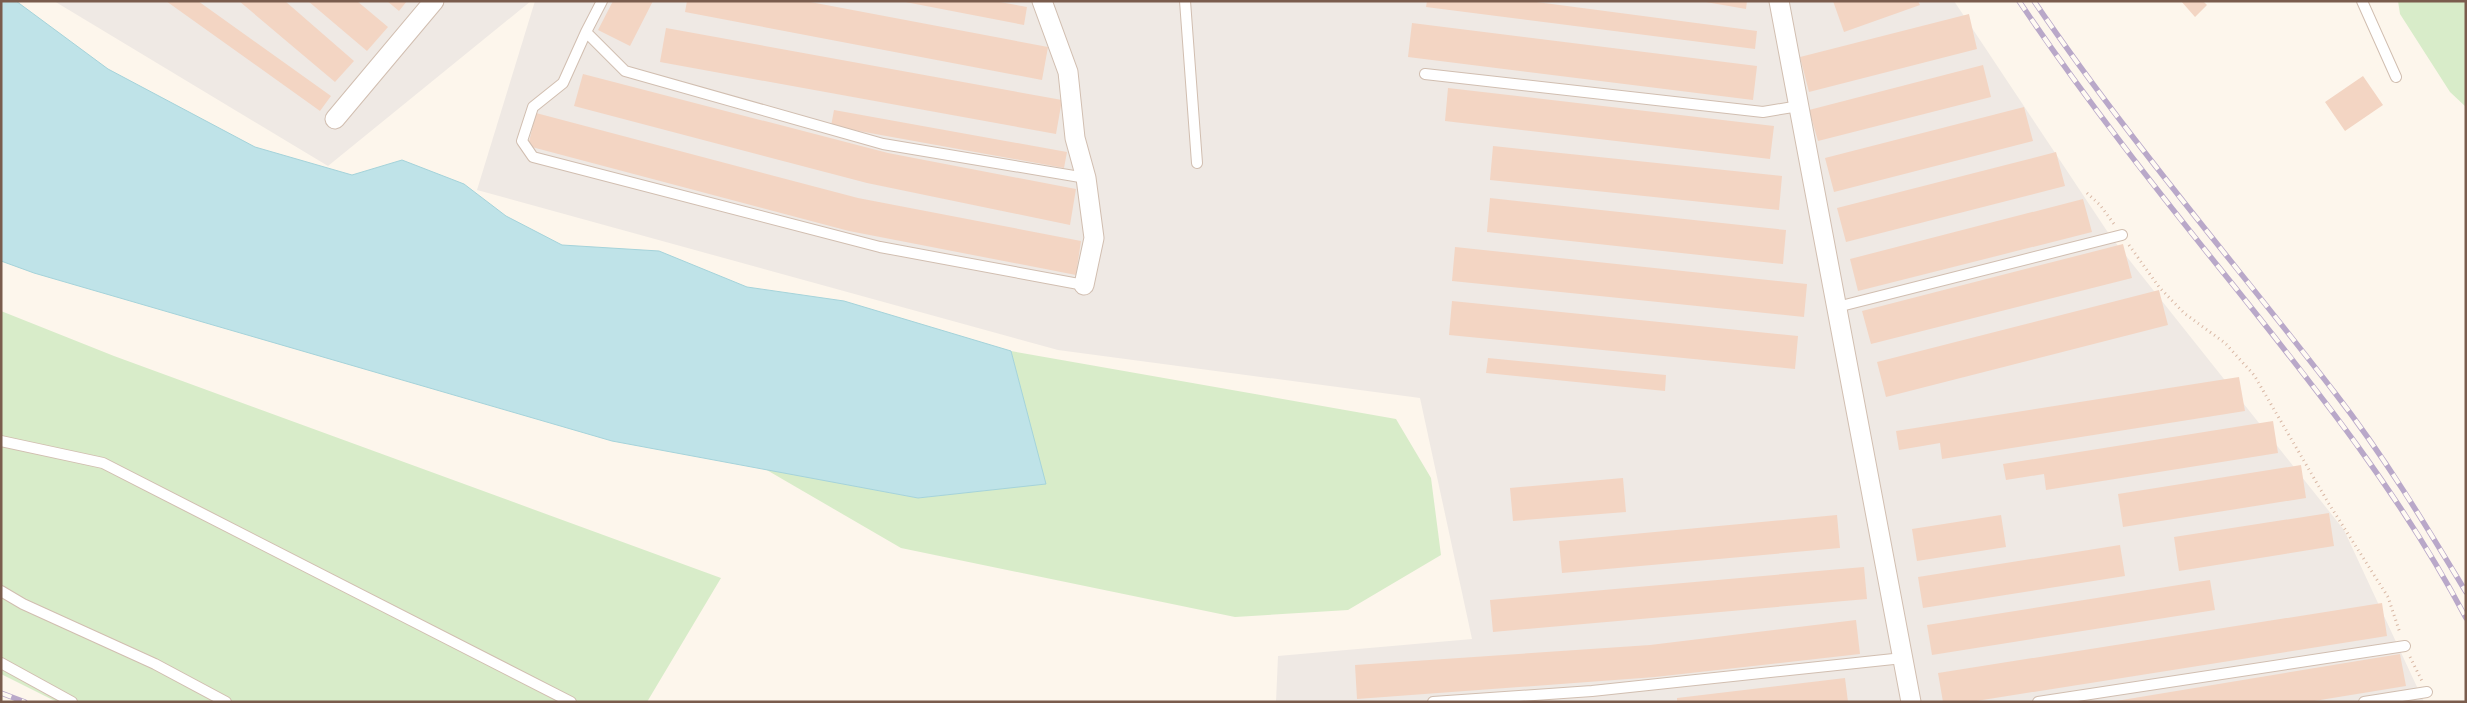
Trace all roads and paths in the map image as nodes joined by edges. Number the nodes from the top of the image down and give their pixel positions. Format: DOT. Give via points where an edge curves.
graph roads {
  1 [pos="434,1"];
  2 [pos="602,1"];
  3 [pos="1042,1"];
  4 [pos="1185,1"];
  5 [pos="1779,1"];
  6 [pos="2362,1"];
  7 [pos="586,32"];
  8 [pos="1425,74"];
  9 [pos="2396,77"];
  10 [pos="1799,106"];
  11 [pos="335,119"];
  12 [pos="1198,163"];
  13 [pos="1086,178"];
  14 [pos="2087,193"];
  15 [pos="2122,235"];
  16 [pos="1084,285"];
  17 [pos="1837,307"];
  18 [pos="1,440"];
  19 [pos="1,591"];
  20 [pos="2405,646"];
  21 [pos="1903,658"];
  22 [pos="1,663"];
  23 [pos="2427,692"];
  24 [pos="72,702"];
  25 [pos="226,702"];
  26 [pos="571,702"];
  27 [pos="1433,702"];
  28 [pos="1911,702"];
  29 [pos="2038,702"];
  30 [pos="2364,702"];
  1 -- 11 [label="street"];
  2 -- 7 [label="lane"];
  3 -- 13 [label="street" via="1068,72 1075,138"];
  4 -- 12 [label="lane"];
  5 -- 10 [label="street"];
  6 -- 9 [label="lane"];
  7 -- 13 [label="lane" via="625,71 883,144"];
  7 -- 16 [label="lane" via="562,83 533,107 522,141 533,156 880,247"];
  8 -- 10 [label="lane" via="1763,112"];
  10 -- 17 [label="street"];
  13 -- 16 [label="street" via="1094,238"];
  14 -- 15 [label="path"];
  15 -- 17 [label="lane"];
  15 -- 20 [label="path" via="2159,287 2184,313 2224,343 2254,375 2388,597"];
  17 -- 21 [label="street"];
  18 -- 26 [label="lane" via="103,463"];
  19 -- 25 [label="lane" via="155,664"];
  20 -- 23 [label="path"];
  20 -- 29 [label="lane"];
  21 -- 27 [label="lane" via="1592,691"];
  21 -- 28 [label="street"];
  22 -- 24 [label="lane"];
  23 -- 30 [label="lane"];
}
